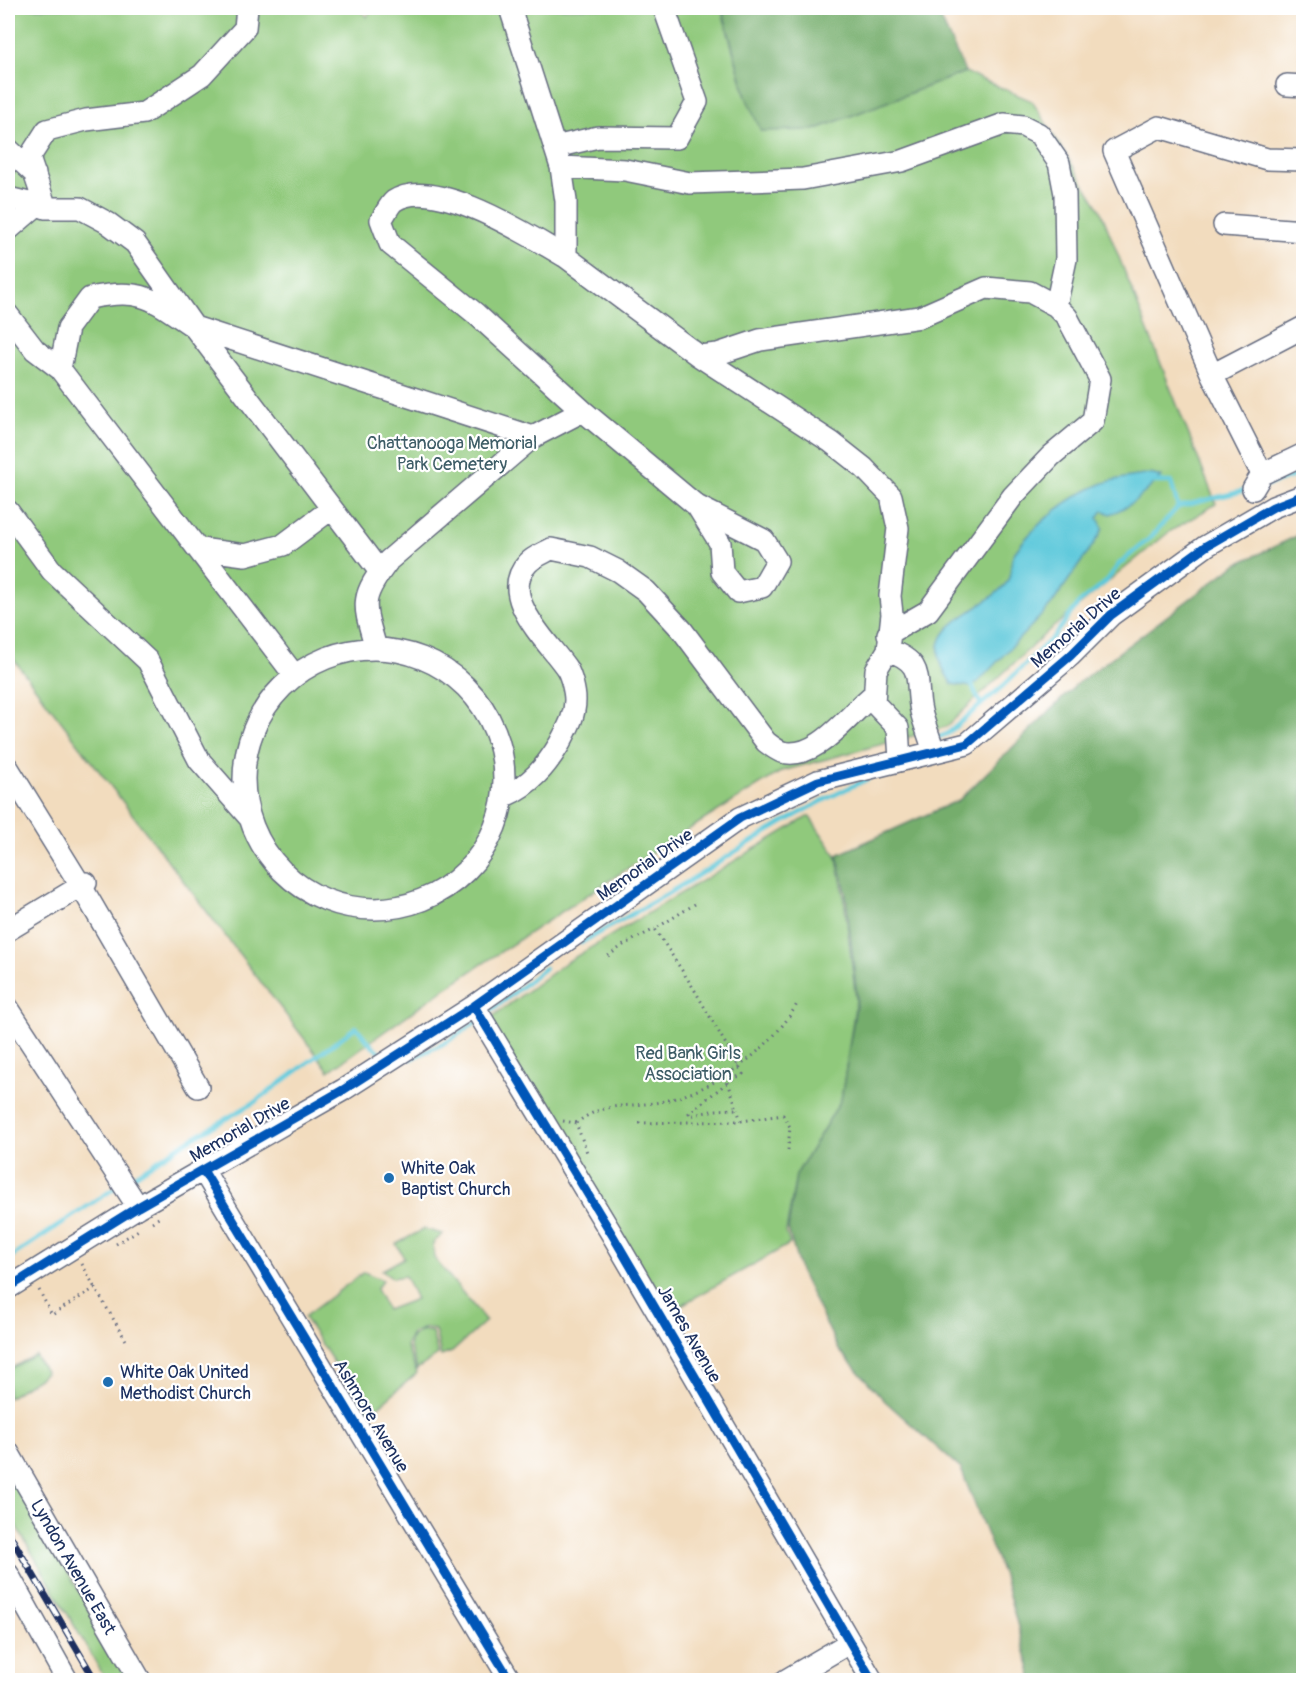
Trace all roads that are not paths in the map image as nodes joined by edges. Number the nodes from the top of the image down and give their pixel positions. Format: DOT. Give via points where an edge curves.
graph roads {
  1 [pos="247,8"];
  2 [pos="510,8"];
  3 [pos="664,8"];
  4 [pos="555,147"];
  5 [pos="8,149"];
  6 [pos="1304,160"];
  7 [pos="561,167"];
  8 [pos="35,174"];
  9 [pos="8,198"];
  10 [pos="42,206"];
  11 [pos="1224,225"];
  12 [pos="8,230"];
  13 [pos="1304,231"];
  14 [pos="566,257"];
  15 [pos="1056,306"];
  16 [pos="8,315"];
  17 [pos="194,327"];
  18 [pos="1304,327"];
  19 [pos="699,356"];
  20 [pos="60,369"];
  21 [pos="1212,375"];
  22 [pos="583,411"];
  23 [pos="532,437"];
  24 [pos="1304,454"];
  25 [pos="1304,495"];
  26 [pos="697,506"];
  27 [pos="331,508"];
  28 [pos="8,511"];
  29 [pos="200,549"];
  30 [pos="380,572"];
  31 [pos="888,642"];
  32 [pos="376,648"];
  33 [pos="295,676"];
  34 [pos="873,695"];
  35 [pos="934,752"];
  36 [pos="900,760"];
  37 [pos="8,768"];
  38 [pos="505,796"];
  39 [pos="249,817"];
  40 [pos="83,885"];
  41 [pos="8,930"];
  42 [pos="474,1006"];
  43 [pos="8,1008"];
  44 [pos="198,1087"];
  45 [pos="203,1170"];
  46 [pos="138,1207"];
  47 [pos="8,1288"];
  48 [pos="8,1452"];
  49 [pos="8,1574"];
  50 [pos="849,1643"];
  51 [pos="67,1680"];
  52 [pos="140,1680"];
  53 [pos="510,1680"];
  54 [pos="786,1680"];
  55 [pos="872,1680"];
  1 -- 8 [label="street" via="245,28 202,75 144,113 86,120 47,130 29,158"];
  2 -- 4 [label="street"];
  3 -- 4 [label="street" via="697,102 677,138 598,137"];
  4 -- 7 [label="street"];
  5 -- 8 [label="street"];
  6 -- 21 [label="street" via="1267,159 1160,127 1114,151"];
  7 -- 14 [label="street" via="566,201"];
  7 -- 15 [label="street" via="625,170 690,183 803,179 902,161 1004,124 1023,126 1039,135 1059,163 1065,194 1066,259"];
  8 -- 10 [label="street"];
  9 -- 10 [label="street"];
  10 -- 12 [label="street"];
  10 -- 17 [label="street" via="80,208 135,243"];
  11 -- 13 [label="street"];
  14 -- 19 [label="street"];
  14 -- 22 [label="street" via="482,209 445,199 418,195 394,201 381,220 390,244 476,314"];
  15 -- 19 [label="street" via="1030,292 986,288 920,317 760,340"];
  15 -- 31 [label="street" via="1067,317 1100,379 1093,421 1051,456 1013,496 928,611"];
  16 -- 20 [label="street" via="35,350"];
  17 -- 20 [label="street" via="150,298 119,292 90,298 68,328"];
  17 -- 23 [label="street"];
  17 -- 27 [label="street"];
  18 -- 21 [label="street"];
  19 -- 31 [label="street" via="831,442 891,496 898,528"];
  20 -- 29 [label="street"];
  21 -- 24 [label="street" via="1257,482"];
  22 -- 23 [label="street"];
  22 -- 26 [label="street"];
  23 -- 30 [label="street"];
  25 -- 35 [label="street, Memorial Drive" via="1273,507 1206,546 1112,615 967,744"];
  27 -- 29 [label="street" via="283,545 245,555"];
  27 -- 30 [label="street"];
  28 -- 39 [label="street" via="52,571 148,661 199,760"];
  29 -- 33 [label="street"];
  30 -- 32 [label="street" via="364,604"];
  31 -- 34 [label="street" via="876,670"];
  31 -- 35 [label="street" via="913,664 920,687 920,709"];
  32 -- 33 [label="street" via="330,656"];
  32 -- 38 [label="street" via="419,656 457,678 486,712 502,753"];
  33 -- 39 [label="street" via="265,708 249,742 243,780"];
  34 -- 36 [label="street" via="874,703 898,728"];
  34 -- 38 [label="street" via="813,748 781,752 766,742 682,630 646,591 590,557 551,549 528,561 518,576 518,594 530,620 568,671 575,699 573,720 536,776 523,788"];
  35 -- 36 [label="street, Memorial Drive"];
  36 -- 42 [label="street, Memorial Drive" via="818,781 740,818"];
  37 -- 40 [label="street"];
  38 -- 39 [label="street" via="487,845 453,883 408,906 358,909 310,894 272,861"];
  40 -- 41 [label="street"];
  40 -- 44 [label="street"];
  42 -- 45 [label="street, Memorial Drive" via="343,1090"];
  42 -- 50 [label="street, James Avenue" via="613,1236"];
  43 -- 46 [label="street"];
  45 -- 46 [label="street, Memorial Drive"];
  45 -- 53 [label="street, Ashmore Avenue"];
  46 -- 47 [label="street, Memorial Drive"];
  48 -- 52 [label="street, Lyndon Avenue East"];
  49 -- 51 [label="street"];
  50 -- 54 [label="street"];
  50 -- 55 [label="street, James Avenue"];
}
